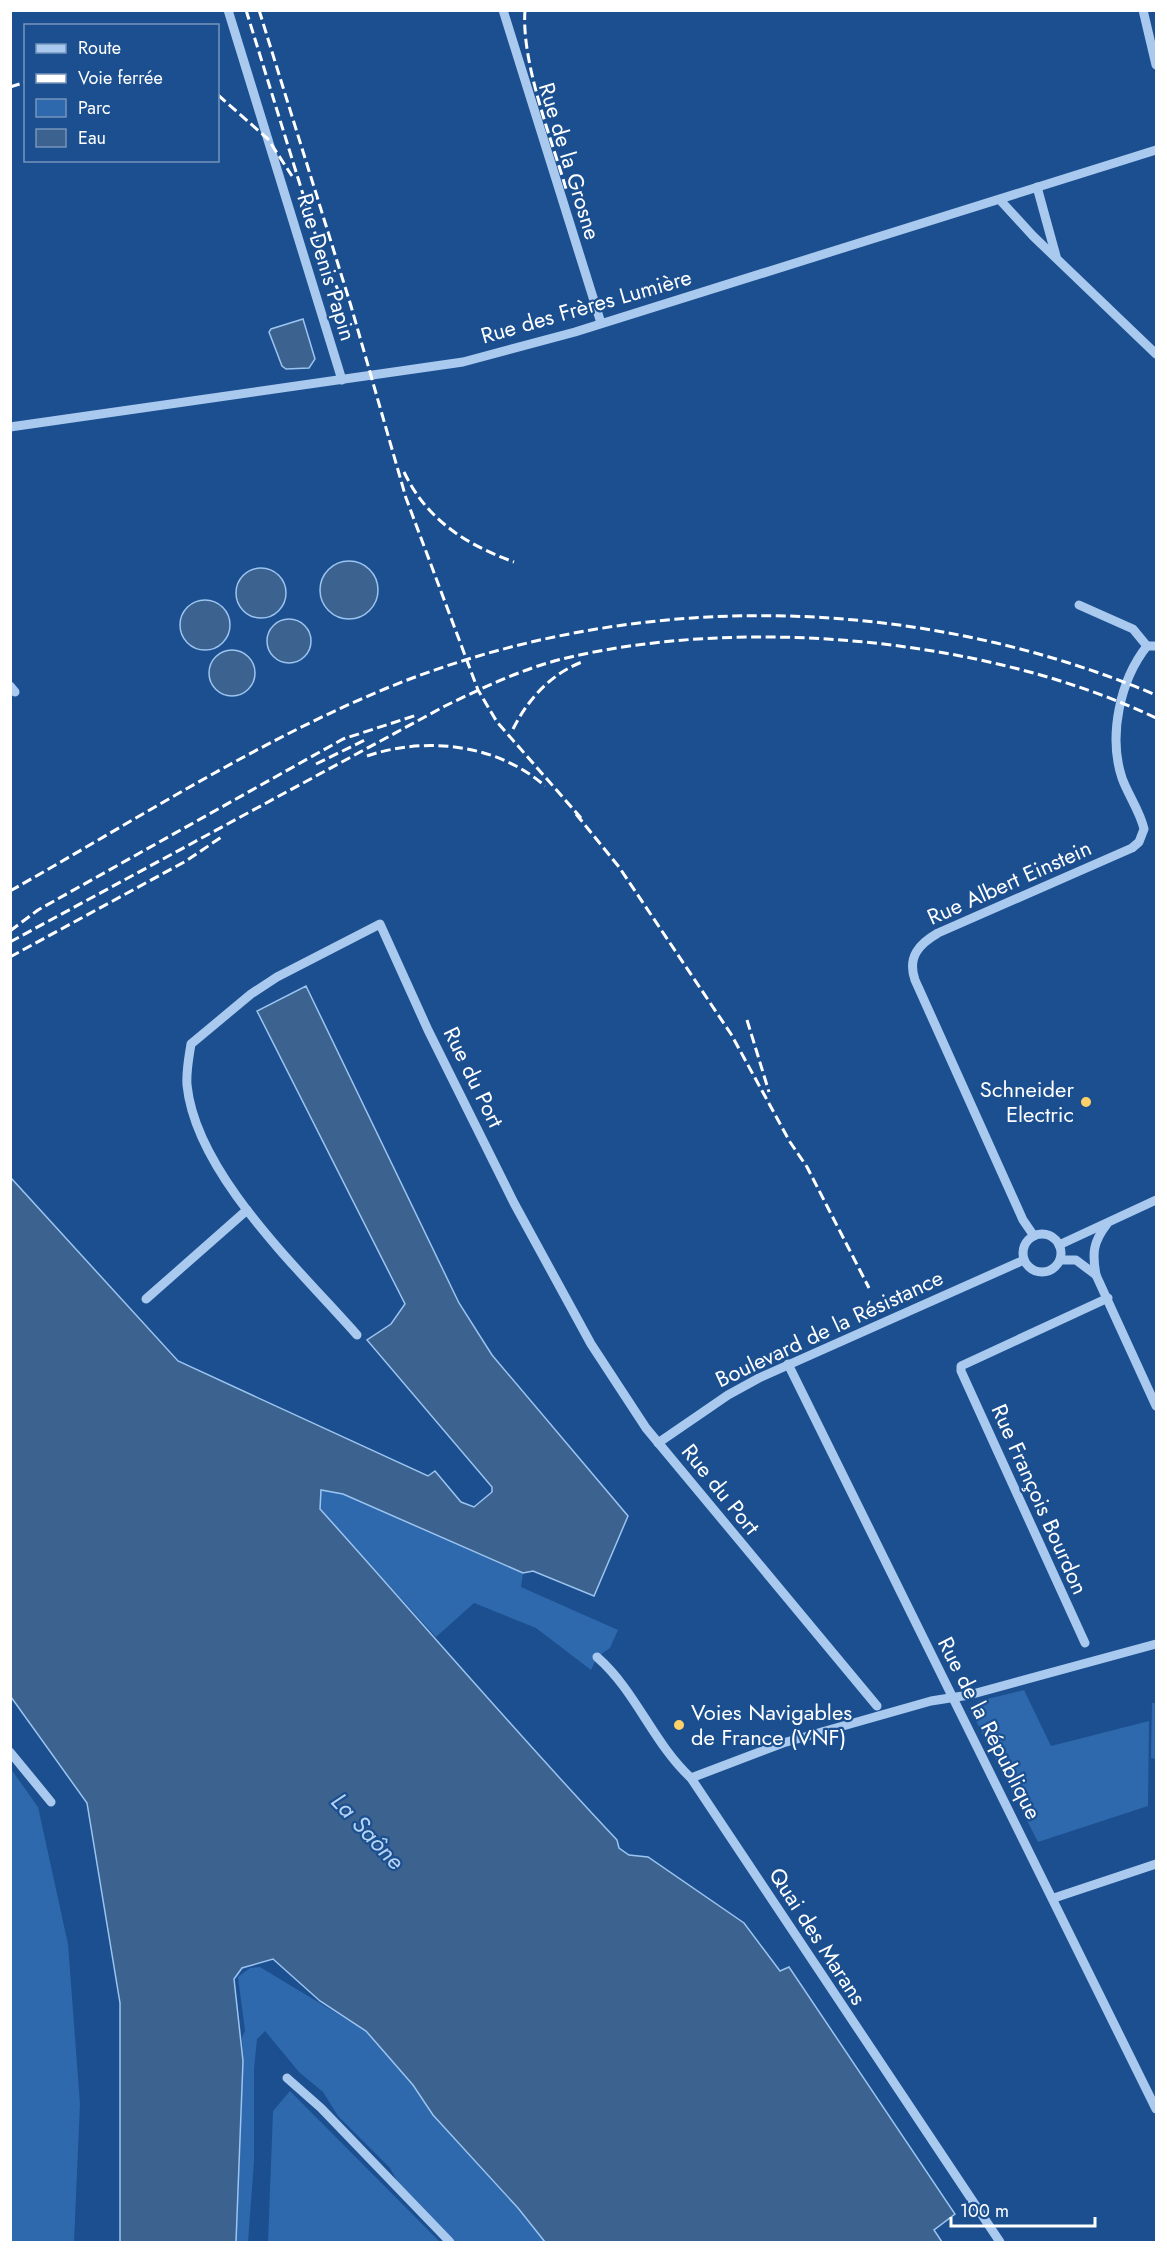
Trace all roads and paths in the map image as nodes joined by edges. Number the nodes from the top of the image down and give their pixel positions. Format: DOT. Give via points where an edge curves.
graph roads {
  1 [pos="228,10"];
  2 [pos="503,10"];
  3 [pos="1143,10"];
  4 [pos="1156,65"];
  5 [pos="1156,150"];
  6 [pos="1037,187"];
  7 [pos="1000,200"];
  8 [pos="1057,258"];
  9 [pos="601,323"];
  10 [pos="1156,354"];
  11 [pos="342,380"];
  12 [pos="10,427"];
  13 [pos="1079,605"];
  14 [pos="1151,646"];
  15 [pos="1156,1200"];
  16 [pos="247,1210"];
  17 [pos="1108,1222"];
  18 [pos="1034,1236"];
  19 [pos="1059,1245"];
  20 [pos="1024,1260"];
  21 [pos="1060,1260"];
  22 [pos="1096,1275"];
  23 [pos="1107,1298"];
  24 [pos="146,1299"];
  25 [pos="357,1335"];
  26 [pos="788,1364"];
  27 [pos="1156,1406"];
  28 [pos="658,1443"];
  29 [pos="1085,1643"];
  30 [pos="1156,1644"];
  31 [pos="597,1657"];
  32 [pos="953,1699"];
  33 [pos="877,1706"];
  34 [pos="10,1752"];
  35 [pos="691,1778"];
  36 [pos="51,1802"];
  37 [pos="1156,1864"];
  38 [pos="1054,1898"];
  39 [pos="287,2078"];
  40 [pos="1156,2109"];
  41 [pos="450,2242"];
  42 [pos="1000,2242"];
  1 -- 11 [label="street, Rue Denis Papin"];
  2 -- 9 [label="street, Rue de la Grosne"];
  3 -- 4 [label="street"];
  5 -- 6 [label="street, Rue des Frères Lumière"];
  6 -- 7 [label="street, Rue des Frères Lumière"];
  6 -- 8 [label="street"];
  7 -- 8 [label="street"];
  7 -- 9 [label="street, Rue des Frères Lumière"];
  8 -- 10 [label="street"];
  9 -- 11 [label="street, Rue des Frères Lumière" via="463,362"];
  11 -- 12 [label="street, Rue des Frères Lumière"];
  13 -- 14 [label="street" via="1133,629"];
  14 -- 18 [label="street, Rue Albert Einstein" via="1139,655 1115,729 1122,777 1144,829 1139,842 939,933 922,942 913,957 915,980 1023,1220"];
  15 -- 17 [label="street"];
  16 -- 24 [label="street"];
  16 -- 25 [label="street, Rue du Port"];
  16 -- 28 [label="street, Rue du Port" via="207,1150 193,1112 187,1084 191,1044 277,977 380,924 562,1294"];
  17 -- 19 [label="street"];
  17 -- 22 [label="street" via="1093,1250"];
  18 -- 19 [label="street" via="1051,1236"];
  18 -- 20 [label="street" via="1025,1245"];
  19 -- 21 [label="street"];
  20 -- 21 [label="street" via="1029,1268 1041,1273 1053,1269"];
  20 -- 26 [label="street, Boulevard de la Résistance"];
  21 -- 22 [label="street" via="1076,1260"];
  22 -- 23 [label="street"];
  23 -- 27 [label="street"];
  23 -- 29 [label="street, Rue François Bourdon" via="961,1366"];
  26 -- 28 [label="street, Boulevard de la Résistance" via="728,1395"];
  26 -- 32 [label="street, Rue de la République"];
  28 -- 33 [label="street, Rue du Port"];
  30 -- 32 [label="street"];
  31 -- 35 [label="street, Quai des Marans" via="624,1684 678,1766"];
  32 -- 35 [label="street" via="931,1701 783,1743"];
  32 -- 38 [label="street, Rue de la République"];
  34 -- 36 [label="street"];
  35 -- 42 [label="street, Quai des Marans"];
  37 -- 38 [label="street"];
  38 -- 40 [label="street, Rue de la République"];
  39 -- 41 [label="street"];
}
